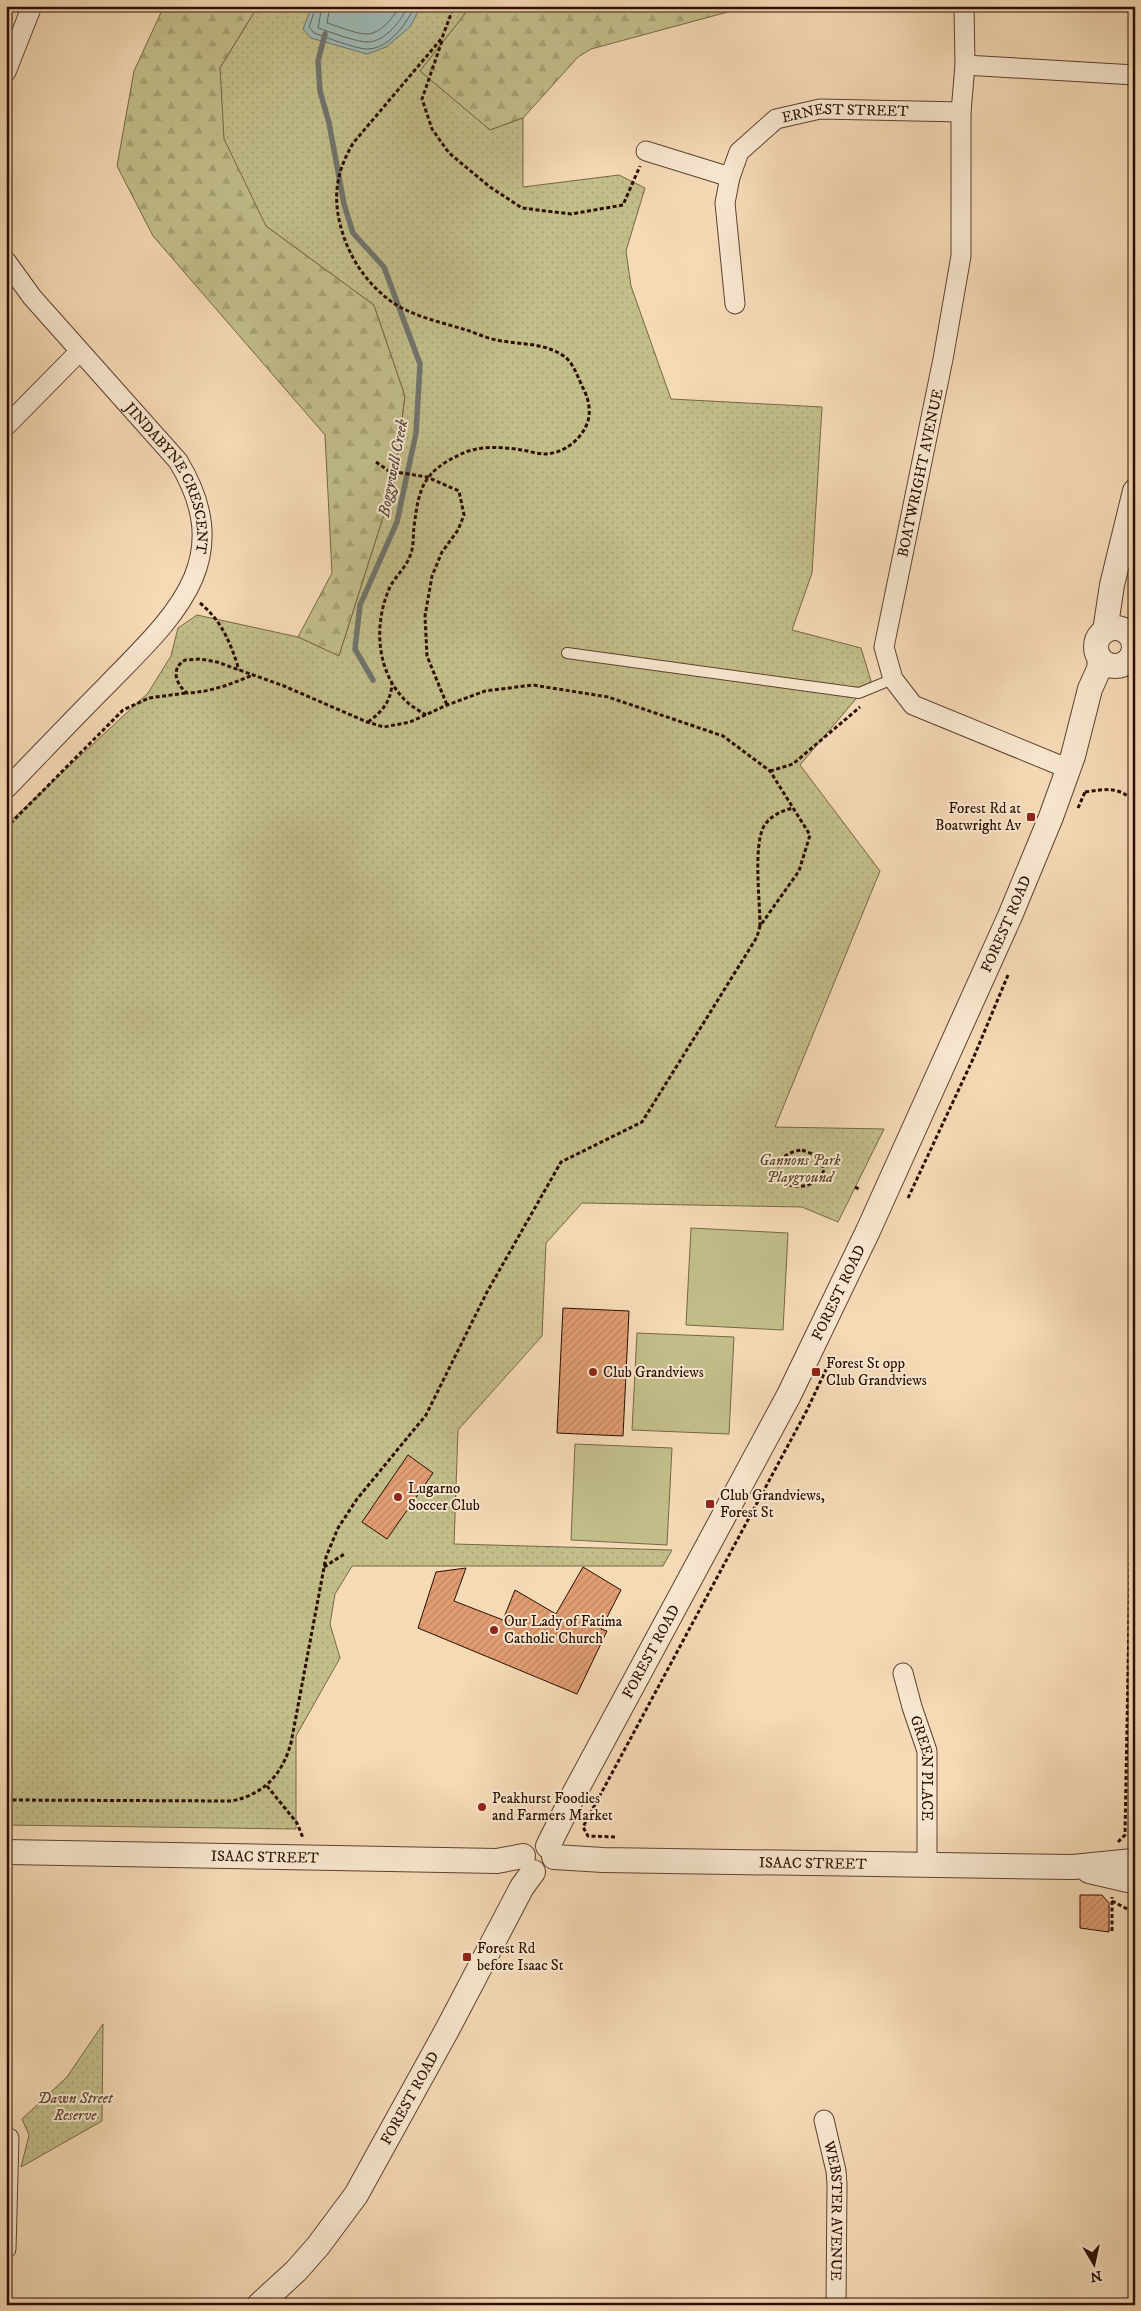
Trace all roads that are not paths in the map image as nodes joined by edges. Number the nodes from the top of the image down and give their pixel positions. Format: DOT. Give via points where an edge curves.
graph roads {
  1 [pos="32,6"];
  2 [pos="964,6"];
  3 [pos="14,28"];
  4 [pos="965,65"];
  5 [pos="6,72"];
  6 [pos="1135,75"];
  7 [pos="960,112"];
  8 [pos="646,151"];
  9 [pos="730,177"];
  10 [pos="6,261"];
  11 [pos="735,304"];
  12 [pos="79,352"];
  13 [pos="6,426"];
  14 [pos="1135,491"];
  15 [pos="1125,637"];
  16 [pos="567,652"];
  17 [pos="1118,668"];
  18 [pos="893,679"];
  19 [pos="1066,778"];
  20 [pos="6,789"];
  21 [pos="903,1673"];
  22 [pos="6,1852"];
  23 [pos="551,1852"];
  24 [pos="528,1864"];
  25 [pos="927,1865"];
  26 [pos="1130,1879"];
  27 [pos="824,2120"];
  28 [pos="9,2138"];
  29 [pos="6,2249"];
  30 [pos="258,2305"];
  31 [pos="836,2305"];
  1 -- 3 [label="street"];
  2 -- 4 [label="street, BOATWRIGHT AVENUE"];
  3 -- 5 [label="street"];
  4 -- 6 [label="street"];
  4 -- 7 [label="street, BOATWRIGHT AVENUE"];
  7 -- 9 [label="street, ERNEST STREET" via="820,110 776,119 738,152"];
  7 -- 18 [label="street, BOATWRIGHT AVENUE" via="961,256 884,647"];
  8 -- 9 [label="street"];
  9 -- 11 [label="street, ERNEST STREET" via="725,203"];
  10 -- 12 [label="street, JINDABYNE CRESCENT"];
  12 -- 13 [label="street"];
  12 -- 20 [label="street, JINDABYNE CRESCENT" via="164,444 186,474 198,507 199,561 188,593 154,636"];
  14 -- 15 [label="street" via="1112,585"];
  15 -- 17 [label="street" via="1134,647 1130,658"];
  15 -- 17 [label="street" via="1098,639 1096,644 1096,650"];
  16 -- 18 [label="lane" via="858,693"];
  17 -- 19 [label="street, FOREST ROAD" via="1099,669 1090,689"];
  18 -- 19 [label="street, BOATWRIGHT AVENUE" via="913,705"];
  19 -- 23 [label="street, FOREST ROAD" via="1010,916 817,1338"];
  21 -- 25 [label="street, GREEN PLACE" via="927,1751"];
  22 -- 24 [label="street, ISAAC STREET" via="306,1856"];
  23 -- 24 [label="street, ISAAC STREET" via="540,1842 530,1844"];
  23 -- 25 [label="street, ISAAC STREET" via="596,1860"];
  24 -- 30 [label="street, FOREST ROAD" via="522,1888 356,2195 296,2271"];
  25 -- 26 [label="street, ISAAC STREET" via="1073,1867"];
  27 -- 31 [label="street, WEBSTER AVENUE" via="837,2184"];
  28 -- 29 [label="street"];
}
